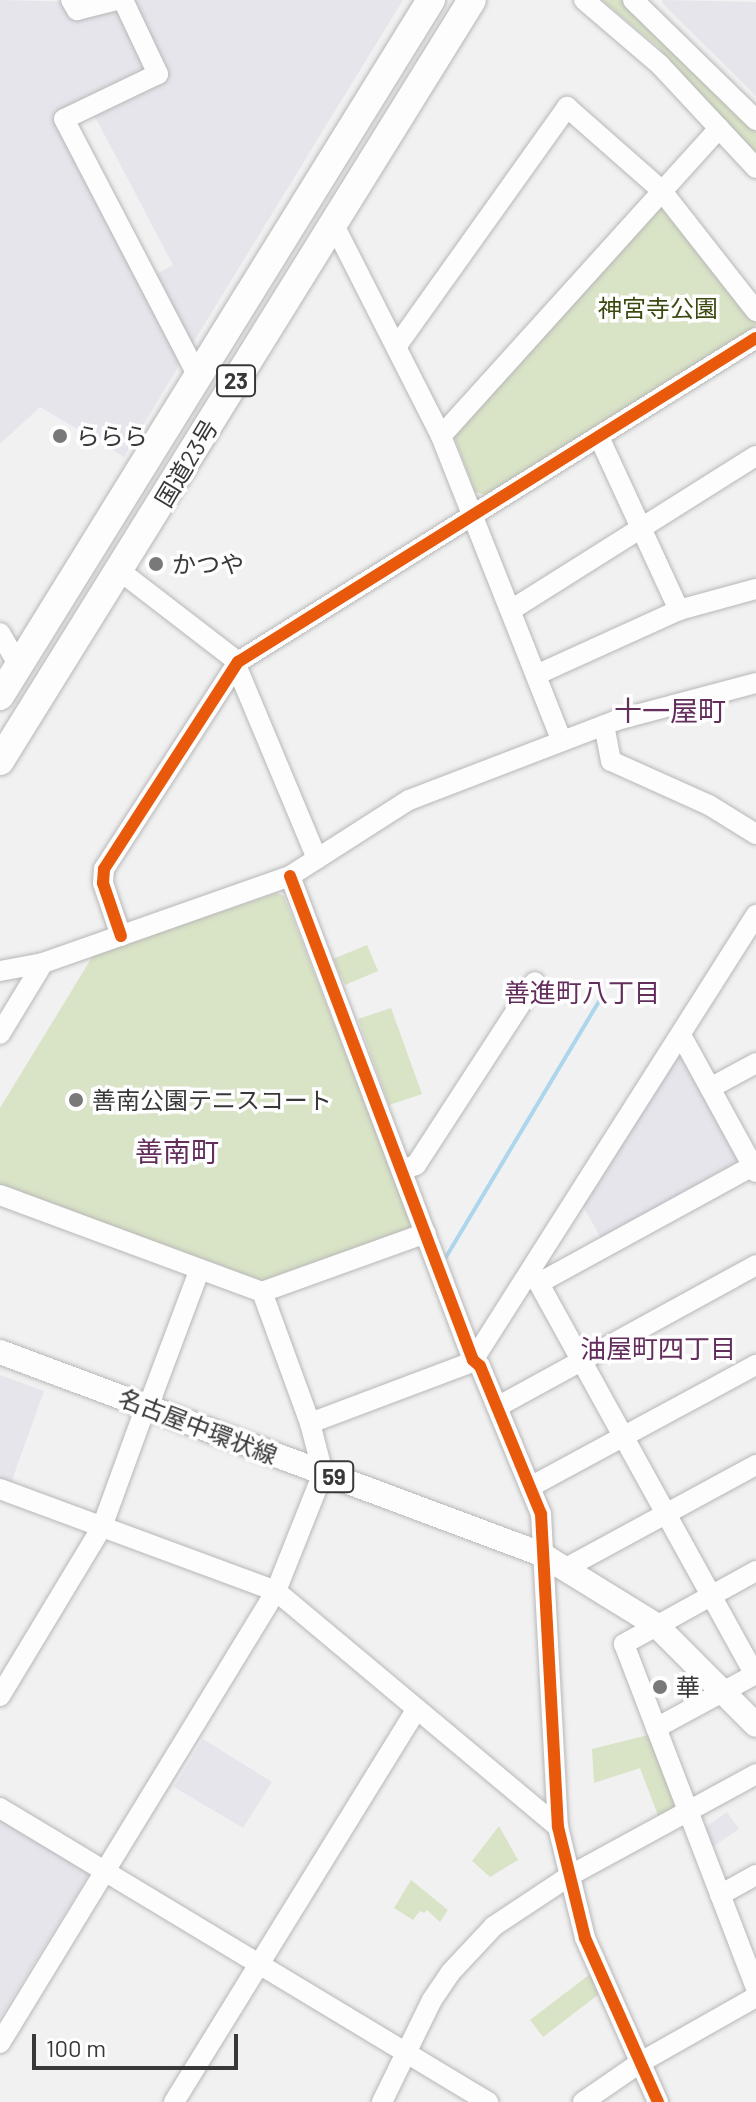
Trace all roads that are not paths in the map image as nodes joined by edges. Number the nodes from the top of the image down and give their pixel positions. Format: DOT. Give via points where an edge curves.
graph roads {
  1 [pos="71,0"];
  2 [pos="120,0"];
  3 [pos="431,0"];
  4 [pos="472,0"];
  5 [pos="584,0"];
  6 [pos="642,3"];
  7 [pos="756,120"];
  8 [pos="719,128"];
  9 [pos="756,168"];
  10 [pos="661,190"];
  11 [pos="333,223"];
  12 [pos="756,311"];
  13 [pos="756,338"];
  14 [pos="396,347"];
  15 [pos="198,376"];
  16 [pos="441,436"];
  17 [pos="599,437"];
  18 [pos="756,456"];
  19 [pos="473,515"];
  20 [pos="641,528"];
  21 [pos="120,571"];
  22 [pos="756,589"];
  23 [pos="511,610"];
  24 [pos="679,610"];
  25 [pos="0,633"];
  26 [pos="237,664"];
  27 [pos="19,666"];
  28 [pos="536,675"];
  29 [pos="756,683"];
  30 [pos="0,696"];
  31 [pos="604,725"];
  32 [pos="562,741"];
  33 [pos="0,761"];
  34 [pos="756,834"];
  35 [pos="317,859"];
  36 [pos="290,876"];
  37 [pos="752,927"];
  38 [pos="121,936"];
  39 [pos="43,963"];
  40 [pos="0,971"];
  41 [pos="535,982"];
  42 [pos="0,1034"];
  43 [pos="681,1035"];
  44 [pos="756,1063"];
  45 [pos="710,1088"];
  46 [pos="755,1167"];
  47 [pos="402,1170"];
  48 [pos="0,1195"];
  49 [pos="426,1233"];
  50 [pos="756,1265"];
  51 [pos="200,1269"];
  52 [pos="535,1277"];
  53 [pos="262,1292"];
  54 [pos="0,1352"];
  55 [pos="473,1360"];
  56 [pos="581,1360"];
  57 [pos="756,1365"];
  58 [pos="147,1407"];
  59 [pos="497,1407"];
  60 [pos="310,1423"];
  61 [pos="623,1436"];
  62 [pos="756,1465"];
  63 [pos="323,1473"];
  64 [pos="530,1487"];
  65 [pos="0,1489"];
  66 [pos="666,1514"];
  67 [pos="102,1527"];
  68 [pos="541,1554"];
  69 [pos="566,1568"];
  70 [pos="756,1571"];
  71 [pos="276,1591"];
  72 [pos="711,1596"];
  73 [pos="656,1625"];
  74 [pos="755,1675"];
  75 [pos="726,1691"];
  76 [pos="0,1696"];
  77 [pos="416,1710"];
  78 [pos="756,1725"];
  79 [pos="656,1728"];
  80 [pos="756,1774"];
  81 [pos="0,1808"];
  82 [pos="688,1813"];
  83 [pos="558,1827"];
  84 [pos="106,1870"];
  85 [pos="571,1875"];
  86 [pos="756,1875"];
  87 [pos="720,1895"];
  88 [pos="259,1965"];
  89 [pos="756,1988"];
  90 [pos="756,1997"];
  91 [pos="0,2043"];
  92 [pos="405,2051"];
  93 [pos="641,2062"];
  94 [pos="174,2102"];
  95 [pos="382,2102"];
  96 [pos="488,2102"];
  97 [pos="583,2102"];
  98 [pos="658,2102"];
  1 -- 2 [label="street" via="77,10"];
  2 -- 15 [label="street" via="158,74 64,119"];
  3 -- 15 [label="highway, 国道23号 / 23"];
  4 -- 11 [label="highway, 国道23号 / 23"];
  5 -- 8 [label="street" via="660,65"];
  6 -- 7 [label="street"];
  8 -- 9 [label="street"];
  8 -- 10 [label="street"];
  10 -- 12 [label="street"];
  10 -- 14 [label="street" via="567,107"];
  10 -- 16 [label="street"];
  11 -- 14 [label="street"];
  11 -- 21 [label="highway, 国道23号 / 23"];
  13 -- 17 [label="street"];
  14 -- 16 [label="street"];
  15 -- 27 [label="highway, 国道23号 / 23"];
  16 -- 19 [label="street"];
  17 -- 19 [label="street"];
  17 -- 20 [label="street"];
  18 -- 20 [label="street"];
  19 -- 23 [label="street"];
  19 -- 26 [label="street"];
  20 -- 23 [label="street"];
  20 -- 24 [label="street"];
  21 -- 26 [label="street"];
  21 -- 33 [label="highway, 国道23号 / 23"];
  22 -- 24 [label="street"];
  23 -- 28 [label="street"];
  24 -- 28 [label="street"];
  25 -- 27 [label="street"];
  26 -- 35 [label="street"];
  26 -- 38 [label="street" via="104,869 103,883"];
  27 -- 30 [label="highway, 国道23号 / 23"];
  28 -- 32 [label="street"];
  29 -- 31 [label="street"];
  31 -- 32 [label="street"];
  31 -- 34 [label="street" via="611,761 709,805"];
  32 -- 35 [label="street" via="409,800"];
  35 -- 36 [label="street"];
  36 -- 38 [label="street"];
  36 -- 47 [label="street"];
  37 -- 43 [label="street"];
  38 -- 39 [label="street"];
  39 -- 40 [label="street"];
  39 -- 42 [label="street"];
  41 -- 47 [label="street" via="416,1165"];
  43 -- 45 [label="street"];
  43 -- 52 [label="street"];
  44 -- 45 [label="street"];
  45 -- 46 [label="street"];
  46 -- 52 [label="street"];
  47 -- 49 [label="street"];
  48 -- 51 [label="street"];
  49 -- 53 [label="street"];
  49 -- 55 [label="street"];
  50 -- 56 [label="street"];
  51 -- 53 [label="street"];
  51 -- 58 [label="street"];
  52 -- 55 [label="street"];
  52 -- 56 [label="street"];
  53 -- 60 [label="street"];
  54 -- 58 [label="main road, 名古屋中環状線 / 59"];
  55 -- 59 [label="street"];
  55 -- 60 [label="street"];
  56 -- 59 [label="street"];
  56 -- 61 [label="street"];
  57 -- 61 [label="street"];
  58 -- 63 [label="main road, 名古屋中環状線 / 59"];
  58 -- 67 [label="street"];
  59 -- 64 [label="street"];
  60 -- 63 [label="street"];
  61 -- 64 [label="street"];
  61 -- 66 [label="street"];
  62 -- 66 [label="street"];
  63 -- 68 [label="main road, 名古屋中環状線 / 59"];
  63 -- 71 [label="street"];
  64 -- 68 [label="street" via="541,1514"];
  65 -- 67 [label="street"];
  66 -- 69 [label="street"];
  66 -- 72 [label="street"];
  67 -- 71 [label="street"];
  67 -- 76 [label="street"];
  68 -- 69 [label="main road, 名古屋中環状線 / 59"];
  68 -- 83 [label="street"];
  69 -- 73 [label="main road, 名古屋中環状線 / 59"];
  70 -- 72 [label="street"];
  71 -- 77 [label="street"];
  71 -- 84 [label="street"];
  72 -- 73 [label="street"];
  72 -- 74 [label="street"];
  73 -- 75 [label="main road, 名古屋中環状線 / 59"];
  73 -- 79 [label="street" via="624,1644"];
  74 -- 75 [label="street"];
  75 -- 78 [label="main road, 名古屋中環状線 / 59"];
  75 -- 79 [label="street"];
  77 -- 83 [label="street"];
  77 -- 88 [label="street"];
  79 -- 82 [label="street"];
  80 -- 82 [label="street"];
  81 -- 84 [label="street"];
  82 -- 85 [label="street"];
  82 -- 87 [label="street"];
  83 -- 85 [label="street"];
  84 -- 88 [label="street"];
  84 -- 91 [label="street"];
  85 -- 92 [label="street" via="518,1908 473,1946 444,1982"];
  85 -- 93 [label="street" via="585,1938"];
  86 -- 87 [label="street"];
  87 -- 89 [label="street"];
  88 -- 92 [label="street"];
  88 -- 94 [label="street"];
  90 -- 93 [label="street"];
  92 -- 95 [label="street"];
  92 -- 96 [label="street"];
  93 -- 97 [label="street"];
  93 -- 98 [label="street"];
}
